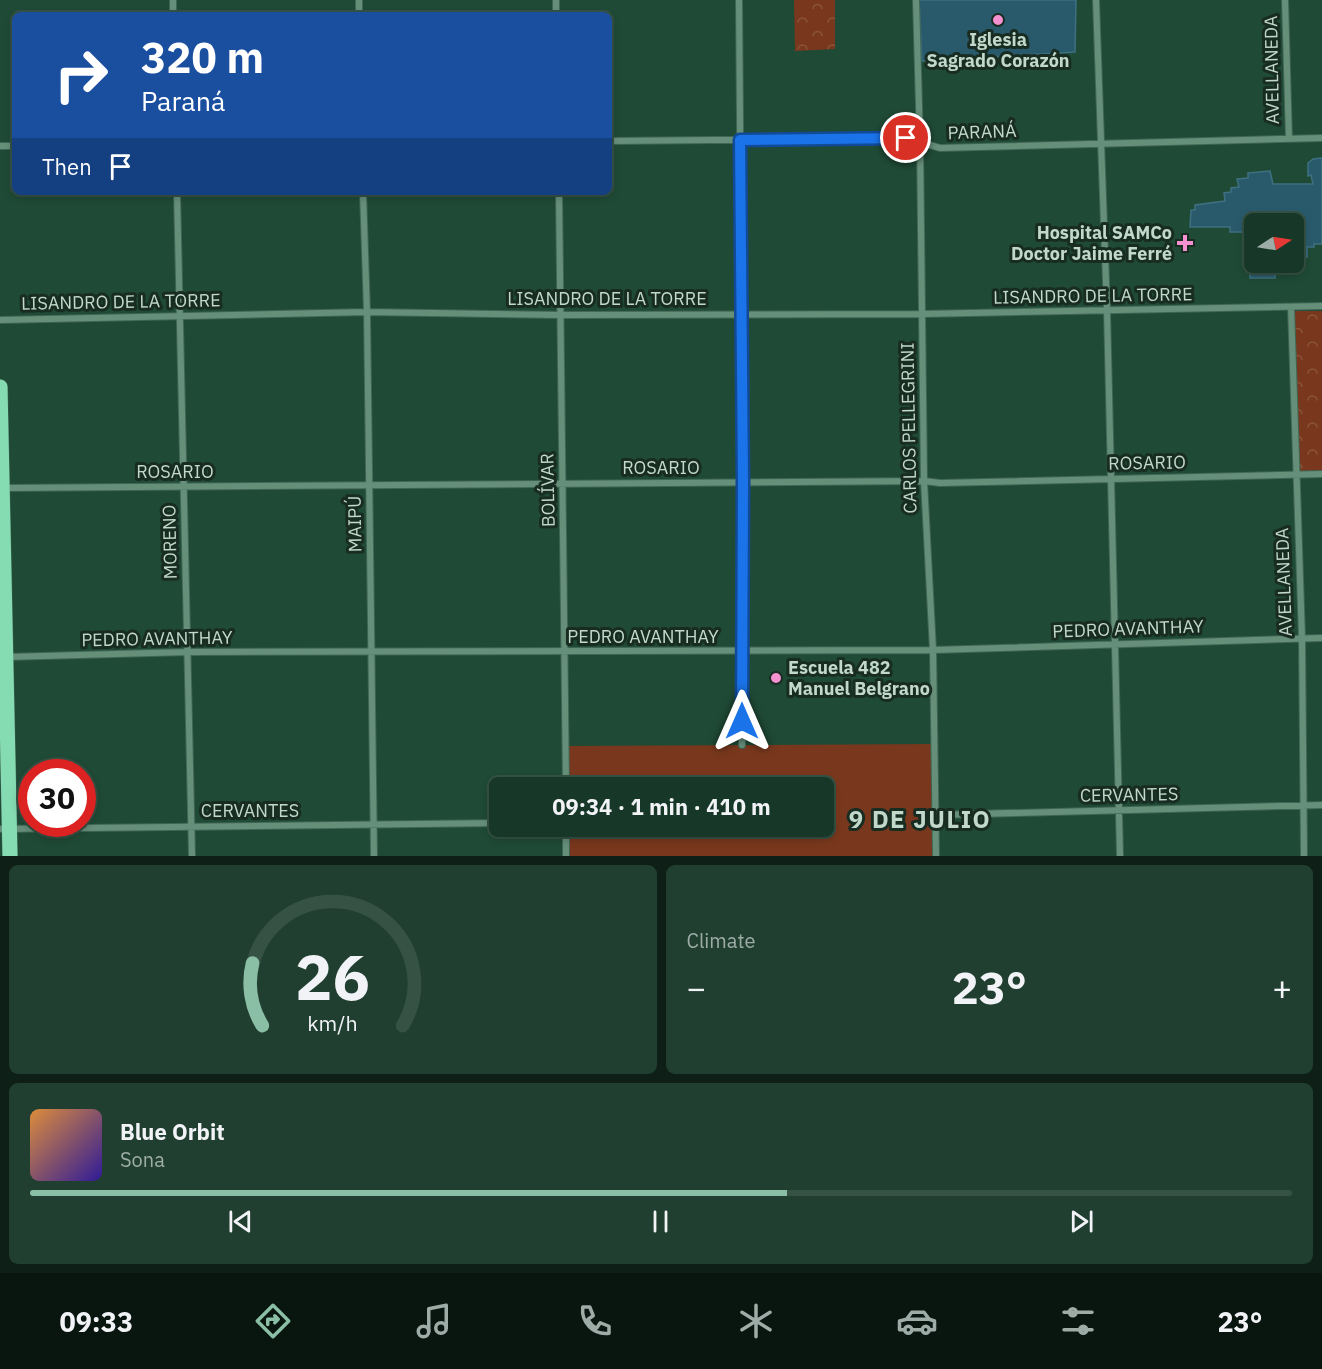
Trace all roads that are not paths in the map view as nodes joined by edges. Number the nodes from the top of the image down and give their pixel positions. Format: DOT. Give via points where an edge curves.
graph roads {
  1 [pos="739,0"];
  2 [pos="916,0"];
  3 [pos="1096,0"];
  4 [pos="1285,0"];
  5 [pos="1322,138"];
  6 [pos="1289,139"];
  7 [pos="740,140"];
  8 [pos="612,141"];
  9 [pos="920,142"];
  10 [pos="1101,143"];
  11 [pos="177,195"];
  12 [pos="363,195"];
  13 [pos="559,195"];
  14 [pos="1322,306"];
  15 [pos="1291,307"];
  16 [pos="1107,310"];
  17 [pos="367,312"];
  18 [pos="922,314"];
  19 [pos="561,315"];
  20 [pos="741,315"];
  21 [pos="180,316"];
  22 [pos="0,320"];
  23 [pos="0,387"];
  24 [pos="1322,474"];
  25 [pos="1296,475"];
  26 [pos="1110,479"];
  27 [pos="924,481"];
  28 [pos="743,482"];
  29 [pos="563,484"];
  30 [pos="184,486"];
  31 [pos="369,486"];
  32 [pos="1,488"];
  33 [pos="1302,638"];
  34 [pos="1322,638"];
  35 [pos="1114,645"];
  36 [pos="933,650"];
  37 [pos="372,651"];
  38 [pos="742,651"];
  39 [pos="188,652"];
  40 [pos="565,652"];
  41 [pos="3,657"];
  42 [pos="742,745"];
  43 [pos="566,777"];
  44 [pos="1302,805"];
  45 [pos="1322,805"];
  46 [pos="1118,810"];
  47 [pos="936,815"];
  48 [pos="489,824"];
  49 [pos="373,825"];
  50 [pos="192,826"];
  51 [pos="5,829"];
  52 [pos="566,837"];
  53 [pos="10,856"];
  54 [pos="192,856"];
  55 [pos="374,856"];
  56 [pos="566,856"];
  57 [pos="936,856"];
  58 [pos="1120,856"];
  59 [pos="1304,856"];
  1 -- 7 [label="street"];
  2 -- 9 [label="street, CARLOS PELLEGRINI"];
  3 -- 10 [label="street"];
  4 -- 6 [label="street, AVELLANEDA"];
  5 -- 6 [label="street, PARANÁ"];
  6 -- 10 [label="street, PARANÁ"];
  7 -- 8 [label="street, PARANÁ"];
  7 -- 9 [label="street, PARANÁ" via="906,138"];
  7 -- 20 [label="street"];
  9 -- 10 [label="street, PARANÁ" via="940,148"];
  9 -- 18 [label="street, CARLOS PELLEGRINI"];
  10 -- 16 [label="street"];
  11 -- 21 [label="street, MORENO"];
  12 -- 17 [label="street, MAIPÚ"];
  13 -- 19 [label="street, BOLÍVAR"];
  14 -- 15 [label="street, LISANDRO DE LA TORRE"];
  15 -- 16 [label="street, LISANDRO DE LA TORRE"];
  15 -- 25 [label="street, AVELLANEDA"];
  16 -- 18 [label="street, LISANDRO DE LA TORRE"];
  16 -- 26 [label="street"];
  17 -- 19 [label="street, LISANDRO DE LA TORRE"];
  17 -- 21 [label="street, LISANDRO DE LA TORRE"];
  17 -- 31 [label="street, MAIPÚ"];
  18 -- 20 [label="street, LISANDRO DE LA TORRE"];
  18 -- 27 [label="street, CARLOS PELLEGRINI"];
  19 -- 20 [label="street, LISANDRO DE LA TORRE"];
  19 -- 29 [label="street, BOLÍVAR"];
  20 -- 28 [label="street"];
  21 -- 22 [label="street, LISANDRO DE LA TORRE"];
  21 -- 30 [label="street, MORENO"];
  23 -- 32 [label="main road"];
  24 -- 25 [label="street, ROSARIO"];
  25 -- 26 [label="street, ROSARIO"];
  25 -- 33 [label="street, AVELLANEDA"];
  26 -- 27 [label="street, ROSARIO"];
  26 -- 35 [label="street"];
  27 -- 28 [label="street, ROSARIO"];
  27 -- 36 [label="street, CARLOS PELLEGRINI"];
  28 -- 29 [label="street, ROSARIO"];
  28 -- 38 [label="street"];
  29 -- 31 [label="street, ROSARIO"];
  29 -- 40 [label="street, BOLÍVAR"];
  30 -- 31 [label="street, ROSARIO"];
  30 -- 32 [label="street, ROSARIO"];
  30 -- 39 [label="street, MORENO"];
  31 -- 37 [label="street, MAIPÚ"];
  32 -- 41 [label="main road"];
  33 -- 34 [label="street, PEDRO AVANTHAY"];
  33 -- 35 [label="street, PEDRO AVANTHAY"];
  33 -- 44 [label="street, AVELLANEDA"];
  35 -- 36 [label="street, PEDRO AVANTHAY"];
  35 -- 46 [label="street"];
  36 -- 38 [label="street, PEDRO AVANTHAY"];
  36 -- 47 [label="street, CARLOS PELLEGRINI"];
  37 -- 39 [label="street, PEDRO AVANTHAY"];
  37 -- 40 [label="street, PEDRO AVANTHAY"];
  37 -- 49 [label="street, MAIPÚ"];
  38 -- 40 [label="street, PEDRO AVANTHAY"];
  38 -- 42 [label="street"];
  39 -- 41 [label="street, PEDRO AVANTHAY"];
  39 -- 50 [label="street, MORENO"];
  40 -- 43 [label="street, BOLÍVAR"];
  41 -- 51 [label="main road"];
  44 -- 45 [label="street, CERVANTES"];
  44 -- 46 [label="street, CERVANTES"];
  44 -- 59 [label="street, AVELLANEDA"];
  46 -- 47 [label="street, CERVANTES"];
  46 -- 58 [label="street"];
  47 -- 57 [label="street, CARLOS PELLEGRINI"];
  48 -- 49 [label="street, CERVANTES"];
  49 -- 50 [label="street, CERVANTES"];
  49 -- 55 [label="street, MAIPÚ"];
  50 -- 51 [label="street, CERVANTES"];
  50 -- 54 [label="street, MORENO"];
  51 -- 53 [label="main road"];
  52 -- 56 [label="street"];
}
